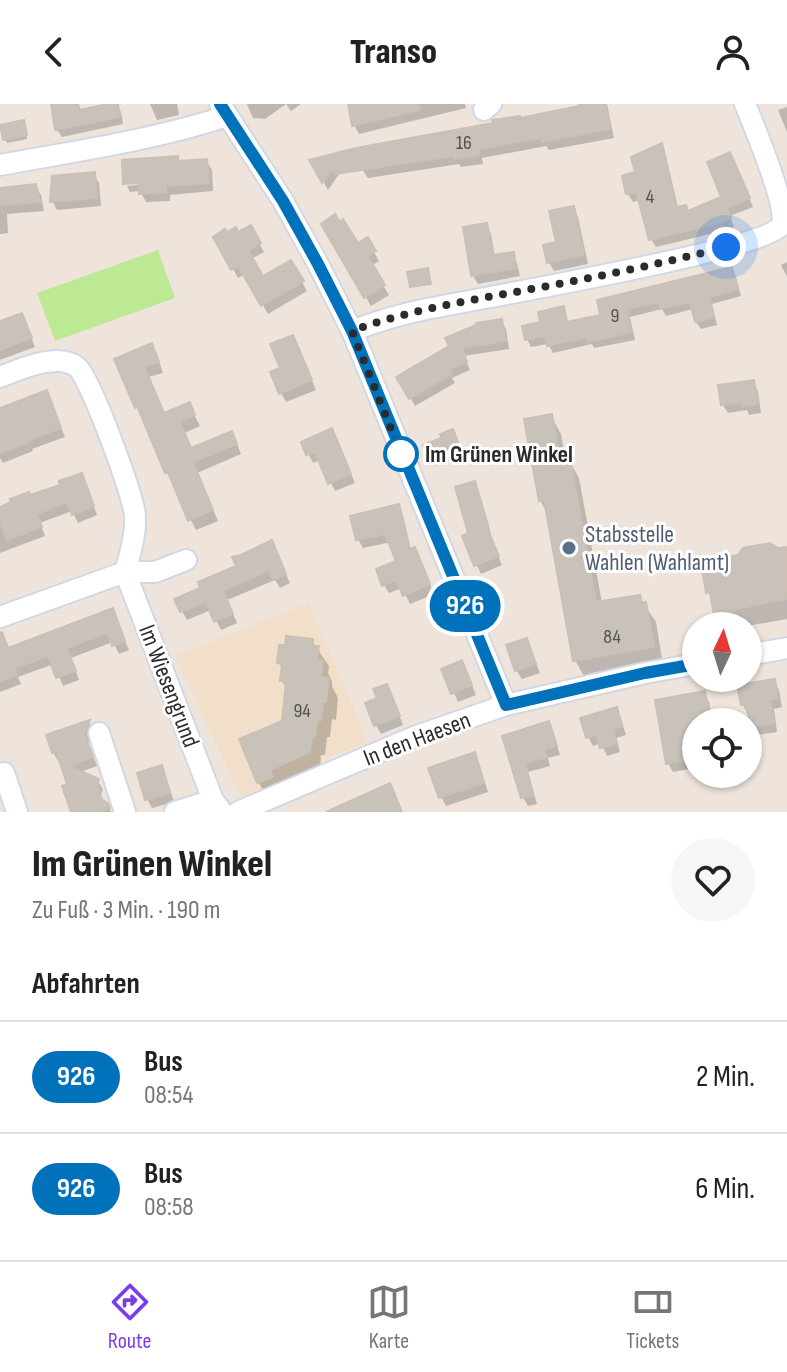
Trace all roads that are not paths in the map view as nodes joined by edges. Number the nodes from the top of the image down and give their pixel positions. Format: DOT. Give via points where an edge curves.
graph roads {
  1 [pos="745,104"];
  2 [pos="223,110"];
  3 [pos="778,159"];
  4 [pos="0,165"];
  5 [pos="352,331"];
  6 [pos="0,377"];
  7 [pos="186,560"];
  8 [pos="125,572"];
  9 [pos="0,617"];
  10 [pos="787,648"];
  11 [pos="762,652"];
  12 [pos="682,666"];
  13 [pos="506,705"];
  14 [pos="99,733"];
  15 [pos="4,773"];
  16 [pos="217,806"];
  17 [pos="17,812"];
  18 [pos="125,812"];
  19 [pos="175,812"];
  20 [pos="238,812"];
  1 -- 3 [label="street"];
  2 -- 4 [label="street" via="195,127"];
  2 -- 5 [label="street" via="283,201"];
  3 -- 5 [label="street" via="784,208 778,230 747,242 422,310"];
  5 -- 13 [label="street"];
  6 -- 8 [label="street" via="57,360 77,366 131,496 135,517"];
  7 -- 8 [label="street" via="155,572"];
  8 -- 9 [label="street"];
  8 -- 16 [label="street, Im Wiesengrund"];
  10 -- 11 [label="street"];
  12 -- 13 [label="street, In den Haesen"];
  13 -- 20 [label="street, In den Haesen" via="414,737"];
  14 -- 18 [label="street"];
  15 -- 17 [label="street"];
  16 -- 19 [label="street"];
}
